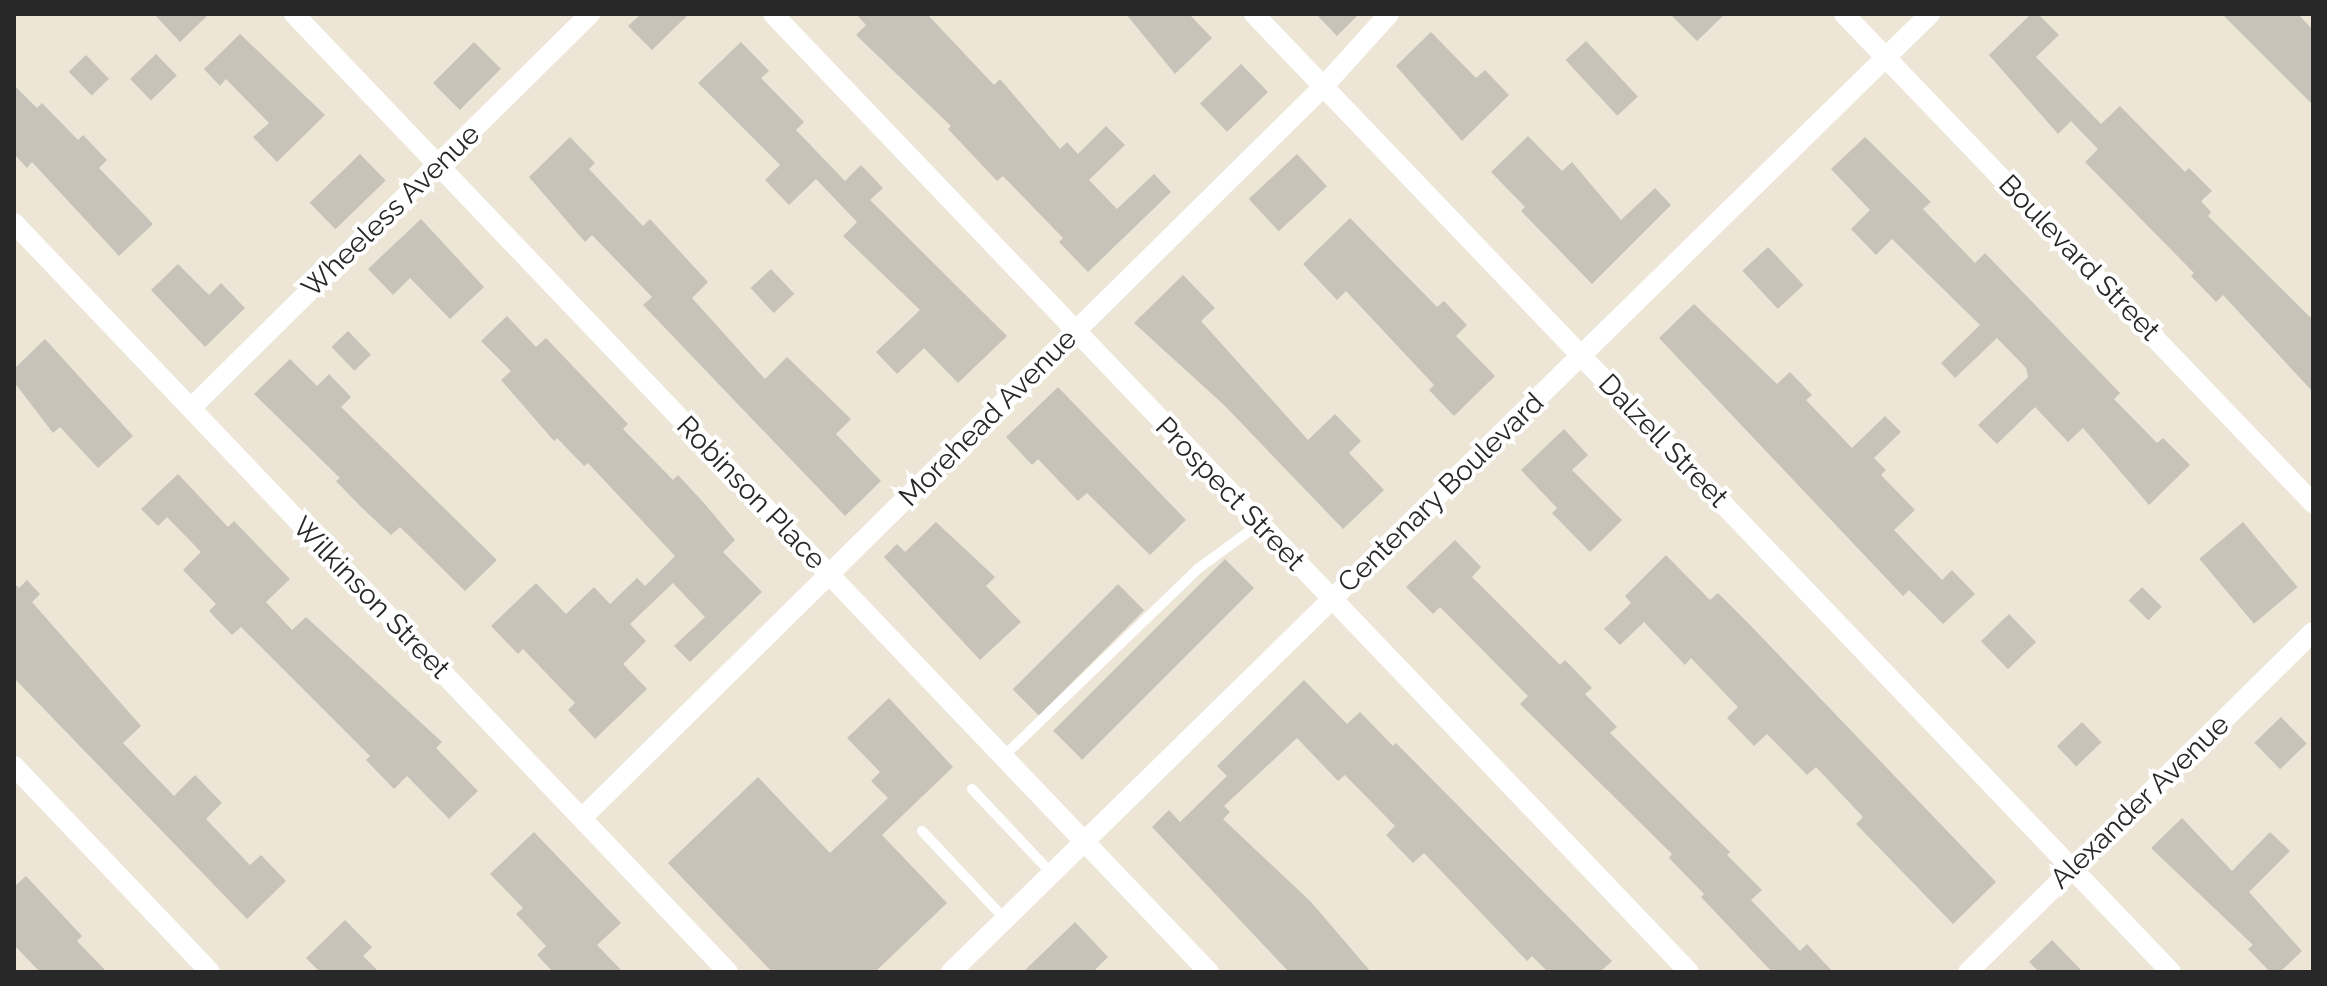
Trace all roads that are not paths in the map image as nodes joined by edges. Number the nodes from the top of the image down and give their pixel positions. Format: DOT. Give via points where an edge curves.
graph roads {
  1 [pos="294,14"];
  2 [pos="590,14"];
  3 [pos="773,14"];
  4 [pos="1254,14"];
  5 [pos="1389,14"];
  6 [pos="1844,14"];
  7 [pos="1930,14"];
  8 [pos="1886,57"];
  9 [pos="1323,87"];
  10 [pos="440,167"];
  11 [pos="14,223"];
  12 [pos="1076,331"];
  13 [pos="1581,356"];
  14 [pos="191,408"];
  15 [pos="2313,503"];
  16 [pos="1259,524"];
  17 [pos="830,576"];
  18 [pos="1332,600"];
  19 [pos="2313,632"];
  20 [pos="1003,757"];
  21 [pos="14,766"];
  22 [pos="972,789"];
  23 [pos="582,818"];
  24 [pos="922,831"];
  25 [pos="1084,842"];
  26 [pos="2072,869"];
  27 [pos="1052,874"];
  28 [pos="1005,919"];
  29 [pos="210,972"];
  30 [pos="728,972"];
  31 [pos="951,972"];
  32 [pos="1209,972"];
  33 [pos="1689,972"];
  34 [pos="1968,972"];
  35 [pos="2171,972"];
  1 -- 10 [label="street, Robinson Place"];
  2 -- 10 [label="street, Wheeless Avenue"];
  3 -- 12 [label="street, Prospect Street"];
  4 -- 9 [label="street, Dalzell Street"];
  5 -- 9 [label="street, Morehead Avenue"];
  6 -- 8 [label="street, Boulevard Street"];
  7 -- 8 [label="street, Centenary Boulevard"];
  8 -- 13 [label="street, Centenary Boulevard"];
  8 -- 15 [label="street, Boulevard Street"];
  9 -- 12 [label="street, Morehead Avenue"];
  9 -- 13 [label="street, Dalzell Street"];
  10 -- 14 [label="street, Wheeless Avenue"];
  10 -- 17 [label="street, Robinson Place"];
  11 -- 14 [label="street, Wilkinson Street"];
  12 -- 16 [label="street, Prospect Street"];
  12 -- 17 [label="street, Morehead Avenue"];
  13 -- 18 [label="street, Centenary Boulevard"];
  13 -- 26 [label="street, Dalzell Street"];
  14 -- 23 [label="street, Wilkinson Street"];
  16 -- 18 [label="street, Prospect Street"];
  16 -- 20 [label="lane" via="1199,568"];
  17 -- 20 [label="street, Robinson Place"];
  17 -- 23 [label="street, Morehead Avenue"];
  18 -- 25 [label="street, Centenary Boulevard"];
  18 -- 33 [label="street, Prospect Street"];
  19 -- 26 [label="street, Alexander Avenue"];
  20 -- 25 [label="street, Robinson Place"];
  21 -- 29 [label="street"];
  22 -- 27 [label="lane"];
  23 -- 30 [label="street, Wilkinson Street"];
  24 -- 28 [label="lane"];
  25 -- 27 [label="street, Centenary Boulevard"];
  25 -- 32 [label="street, Robinson Place"];
  26 -- 34 [label="street, Alexander Avenue"];
  26 -- 35 [label="street, Dalzell Street"];
  27 -- 28 [label="street, Centenary Boulevard"];
  28 -- 31 [label="street, Centenary Boulevard"];
}
